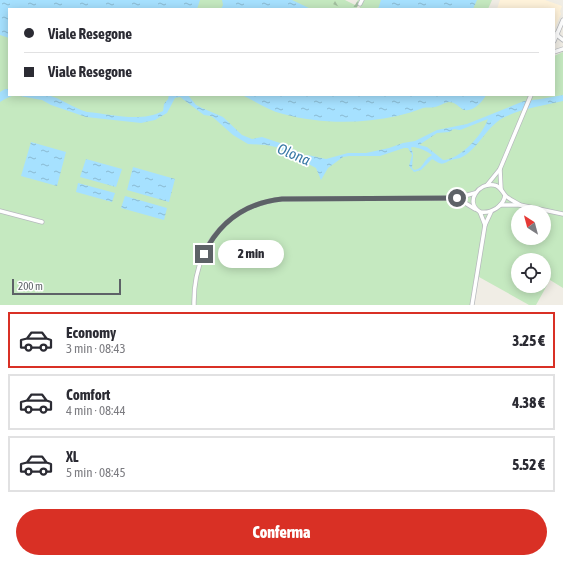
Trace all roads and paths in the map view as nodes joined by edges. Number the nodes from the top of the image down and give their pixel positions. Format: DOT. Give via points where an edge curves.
graph roads {
  1 [pos="362,0"];
  2 [pos="360,4"];
  3 [pos="563,20"];
  4 [pos="557,33"];
  5 [pos="563,33"];
  6 [pos="555,39"];
  7 [pos="562,39"];
  8 [pos="531,97"];
  9 [pos="500,169"];
  10 [pos="487,185"];
  11 [pos="501,189"];
  12 [pos="476,193"];
  13 [pos="505,195"];
  14 [pos="457,198"];
  15 [pos="500,205"];
  16 [pos="511,205"];
  17 [pos="520,205"];
  18 [pos="475,209"];
  19 [pos="0,211"];
  20 [pos="551,211"];
  21 [pos="480,212"];
  22 [pos="491,212"];
  23 [pos="563,214"];
  24 [pos="42,222"];
  25 [pos="485,225"];
  26 [pos="194,305"];
  27 [pos="472,305"];
  1 -- 2 [label="street"];
  3 -- 4 [label="street"];
  4 -- 5 [label="street"];
  4 -- 6 [label="street"];
  4 -- 7 [label="street"];
  8 -- 9 [label="street"];
  9 -- 10 [label="street"];
  9 -- 11 [label="street"];
  10 -- 11 [label="street"];
  10 -- 12 [label="street"];
  11 -- 13 [label="street"];
  12 -- 14 [label="street"];
  12 -- 18 [label="street" via="472,202"];
  13 -- 15 [label="street"];
  13 -- 17 [label="street"];
  14 -- 18 [label="street"];
  14 -- 26 [label="street" via="282,199 254,205 229,220 209,244 196,274"];
  15 -- 16 [label="street"];
  15 -- 22 [label="street"];
  18 -- 21 [label="street"];
  19 -- 24 [label="street"];
  20 -- 23 [label="street"];
  21 -- 22 [label="street"];
  21 -- 25 [label="street"];
  22 -- 25 [label="street"];
  25 -- 27 [label="street"];
}
